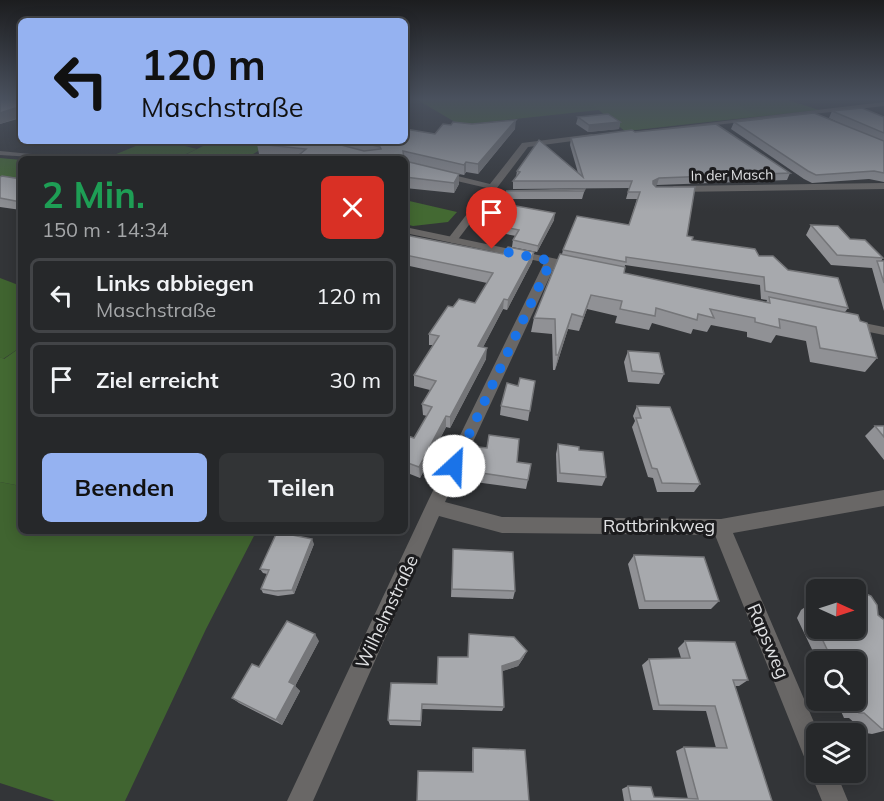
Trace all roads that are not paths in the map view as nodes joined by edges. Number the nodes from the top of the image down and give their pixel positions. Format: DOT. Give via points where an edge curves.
graph roads {
  1 [pos="596,136"];
  2 [pos="0,153"];
  3 [pos="32,156"];
  4 [pos="408,167"];
  5 [pos="797,180"];
  6 [pos="884,186"];
  7 [pos="807,187"];
  8 [pos="669,189"];
  9 [pos="492,192"];
  10 [pos="408,231"];
  11 [pos="452,240"];
  12 [pos="551,261"];
  13 [pos="586,269"];
  14 [pos="832,320"];
  15 [pos="884,331"];
  16 [pos="884,498"];
  17 [pos="434,507"];
  18 [pos="721,527"];
  19 [pos="806,731"];
  20 [pos="828,783"];
  21 [pos="300,801"];
  22 [pos="835,801"];
  1 -- 9 [label="street" via="525,145"];
  2 -- 3 [label="street"];
  4 -- 9 [label="street"];
  5 -- 7 [label="street"];
  6 -- 7 [label="street, In der Masch"];
  7 -- 8 [label="street, In der Masch"];
  9 -- 11 [label="street"];
  10 -- 11 [label="street"];
  11 -- 12 [label="street"];
  12 -- 13 [label="street"];
  12 -- 17 [label="street, Wilhelmstraße"];
  14 -- 15 [label="street"];
  16 -- 18 [label="street, Rottbrinkweg"];
  17 -- 18 [label="street, Rottbrinkweg" via="502,525"];
  17 -- 21 [label="street, Wilhelmstraße"];
  18 -- 19 [label="street, Rapsweg"];
  20 -- 22 [label="street"];
}
